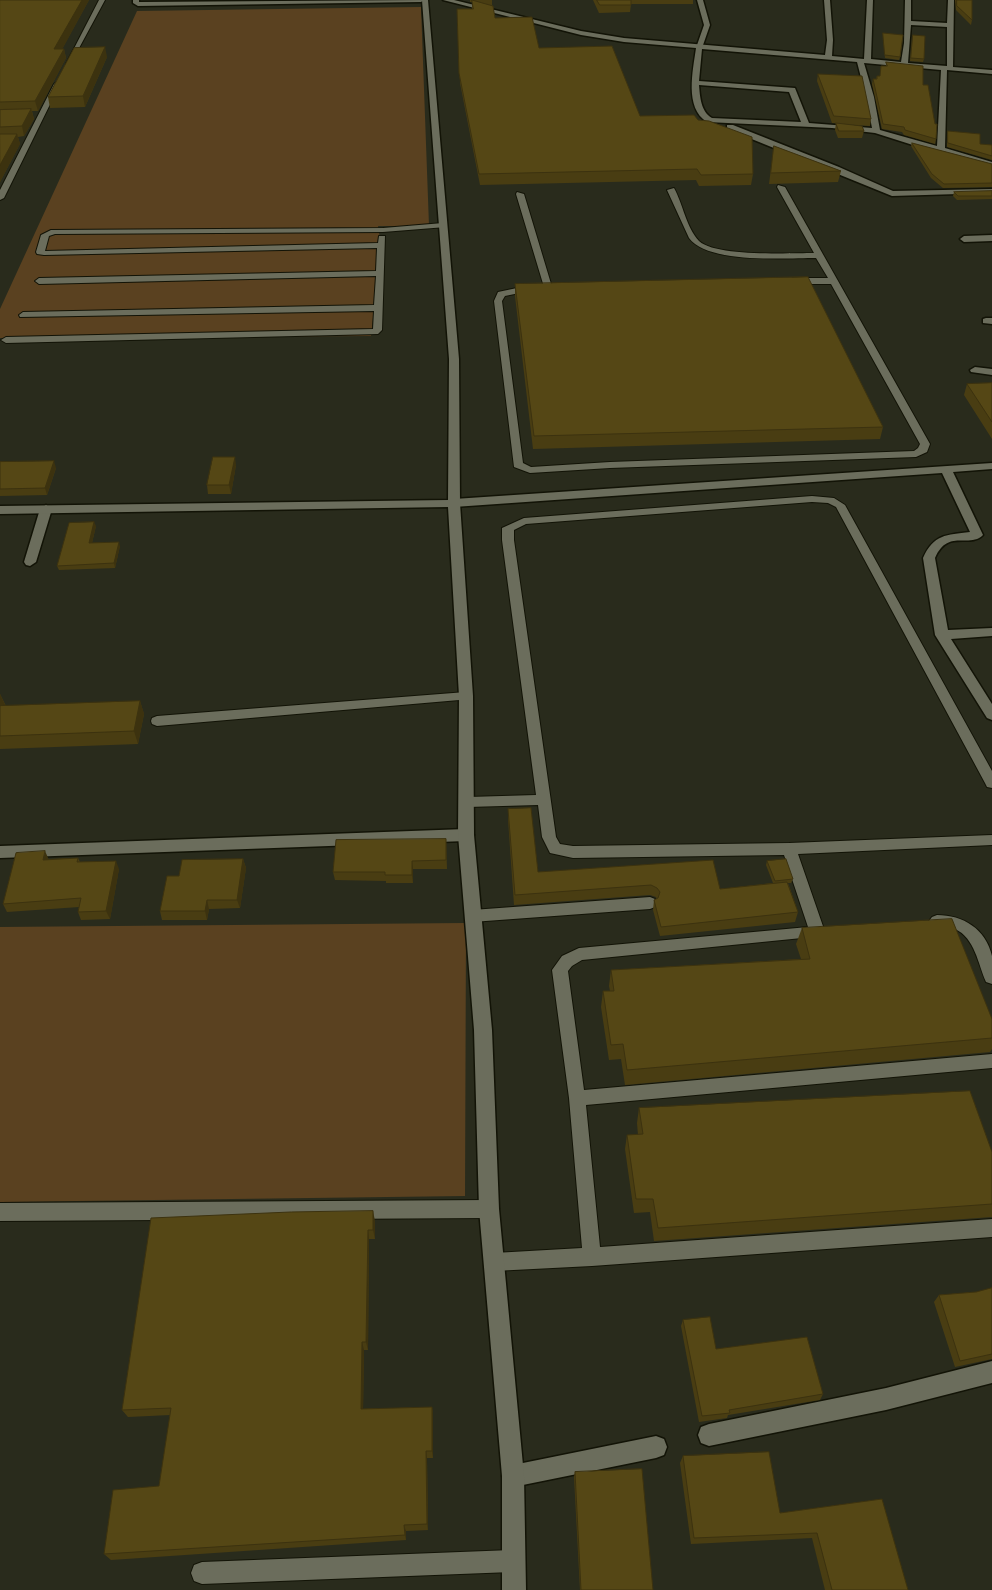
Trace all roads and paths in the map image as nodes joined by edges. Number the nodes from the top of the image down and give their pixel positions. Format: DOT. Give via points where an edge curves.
graph roads {
  1 [pos="102,0"];
  2 [pos="136,0"];
  3 [pos="421,0"];
  4 [pos="425,0"];
  5 [pos="446,0"];
  6 [pos="700,0"];
  7 [pos="828,0"];
  8 [pos="870,0"];
  9 [pos="908,0"];
  10 [pos="951,0"];
  11 [pos="907,23"];
  12 [pos="951,25"];
  13 [pos="699,48"];
  14 [pos="828,58"];
  15 [pos="864,61"];
  16 [pos="904,64"];
  17 [pos="947,68"];
  18 [pos="992,72"];
  19 [pos="695,83"];
  20 [pos="32,115"];
  21 [pos="40,115"];
  22 [pos="717,122"];
  23 [pos="806,125"];
  24 [pos="876,131"];
  25 [pos="19,140"];
  26 [pos="28,140"];
  27 [pos="941,150"];
  28 [pos="992,164"];
  29 [pos="781,187"];
  30 [pos="671,190"];
  31 [pos="992,191"];
  32 [pos="520,194"];
  33 [pos="0,198"];
  34 [pos="443,225"];
  35 [pos="383,230"];
  36 [pos="992,238"];
  37 [pos="964,239"];
  38 [pos="381,245"];
  39 [pos="819,255"];
  40 [pos="380,274"];
  41 [pos="38,281"];
  42 [pos="833,281"];
  43 [pos="784,282"];
  44 [pos="378,308"];
  45 [pos="22,315"];
  46 [pos="6,340"];
  47 [pos="975,370"];
  48 [pos="992,372"];
  49 [pos="992,466"];
  50 [pos="946,469"];
  51 [pos="454,503"];
  52 [pos="46,509"];
  53 [pos="0,510"];
  54 [pos="977,535"];
  55 [pos="992,537"];
  56 [pos="30,562"];
  57 [pos="992,632"];
  58 [pos="942,635"];
  59 [pos="466,696"];
  60 [pos="992,715"];
  61 [pos="157,721"];
  62 [pos="992,783"];
  63 [pos="544,800"];
  64 [pos="468,802"];
  65 [pos="466,835"];
  66 [pos="992,840"];
  67 [pos="789,849"];
  68 [pos="0,852"];
  69 [pos="650,903"];
  70 [pos="472,916"];
  71 [pos="926,922"];
  72 [pos="837,930"];
  73 [pos="817,932"];
  74 [pos="992,977"];
  75 [pos="992,1061"];
  76 [pos="577,1098"];
  77 [pos="489,1208"];
  78 [pos="0,1212"];
  79 [pos="992,1228"];
  80 [pos="592,1257"];
  81 [pos="494,1262"];
  82 [pos="992,1372"];
  83 [pos="709,1435"];
  84 [pos="656,1447"];
  85 [pos="513,1476"];
  86 [pos="512,1561"];
  87 [pos="202,1573"];
  88 [pos="514,1590"];
  1 -- 21 [label="lane"];
  2 -- 3 [label="street" via="138,4"];
  4 -- 34 [label="street"];
  5 -- 13 [label="street" via="581,33"];
  6 -- 13 [label="street" via="707,25"];
  7 -- 14 [label="street"];
  8 -- 15 [label="street"];
  9 -- 11 [label="street"];
  10 -- 12 [label="street"];
  11 -- 12 [label="street"];
  11 -- 16 [label="street"];
  12 -- 17 [label="street"];
  13 -- 14 [label="street"];
  13 -- 19 [label="street"];
  14 -- 15 [label="street"];
  15 -- 16 [label="street"];
  15 -- 24 [label="street"];
  16 -- 17 [label="street"];
  17 -- 18 [label="street"];
  17 -- 27 [label="street"];
  19 -- 22 [label="street" via="702,116"];
  19 -- 23 [label="street" via="792,90"];
  20 -- 21 [label="lane"];
  21 -- 26 [label="lane"];
  22 -- 23 [label="street"];
  22 -- 31 [label="street" via="892,194"];
  23 -- 24 [label="street"];
  24 -- 27 [label="street"];
  25 -- 26 [label="lane"];
  26 -- 33 [label="lane"];
  27 -- 28 [label="street"];
  29 -- 39 [label="lane"];
  30 -- 39 [label="lane" via="697,244 708,249 726,254"];
  32 -- 42 [label="lane" via="552,287 501,294 498,301 518,465 522,468 916,454 923,450 925,444"];
  34 -- 35 [label="lane"];
  34 -- 51 [label="street" via="454,360"];
  35 -- 38 [label="lane"];
  35 -- 38 [label="lane" via="54,232 45,235 40,252"];
  36 -- 37 [label="street"];
  38 -- 40 [label="lane"];
  39 -- 42 [label="lane"];
  40 -- 41 [label="lane"];
  40 -- 44 [label="lane"];
  42 -- 43 [label="lane"];
  44 -- 45 [label="lane"];
  44 -- 46 [label="lane" via="375,332"];
  47 -- 48 [label="street"];
  49 -- 50 [label="street"];
  50 -- 51 [label="street"];
  50 -- 54 [label="street"];
  51 -- 52 [label="street"];
  51 -- 59 [label="street"];
  52 -- 53 [label="street"];
  52 -- 56 [label="street"];
  54 -- 55 [label="street"];
  54 -- 58 [label="street" via="938,542 929,558"];
  57 -- 58 [label="street"];
  58 -- 60 [label="street"];
  59 -- 61 [label="lane"];
  59 -- 64 [label="street"];
  62 -- 63 [label="lane" via="840,505 830,500 812,499 524,521 508,528"];
  63 -- 64 [label="lane"];
  63 -- 67 [label="lane" via="549,837 556,849 573,852"];
  64 -- 65 [label="street"];
  65 -- 68 [label="street"];
  65 -- 70 [label="street"];
  66 -- 67 [label="lane"];
  67 -- 73 [label="lane"];
  69 -- 70 [label="lane"];
  70 -- 77 [label="street" via="483,1030"];
  71 -- 74 [label="lane" via="946,920 964,927 977,938"];
  72 -- 73 [label="lane"];
  73 -- 76 [label="lane" via="580,954 568,961 560,970"];
  75 -- 76 [label="lane"];
  76 -- 80 [label="lane"];
  77 -- 78 [label="lane"];
  77 -- 81 [label="street"];
  79 -- 80 [label="lane"];
  80 -- 81 [label="lane"];
  81 -- 85 [label="street"];
  82 -- 83 [label="street" via="886,1399"];
  84 -- 85 [label="street"];
  85 -- 86 [label="street"];
  86 -- 87 [label="lane"];
  86 -- 88 [label="street"];
}
